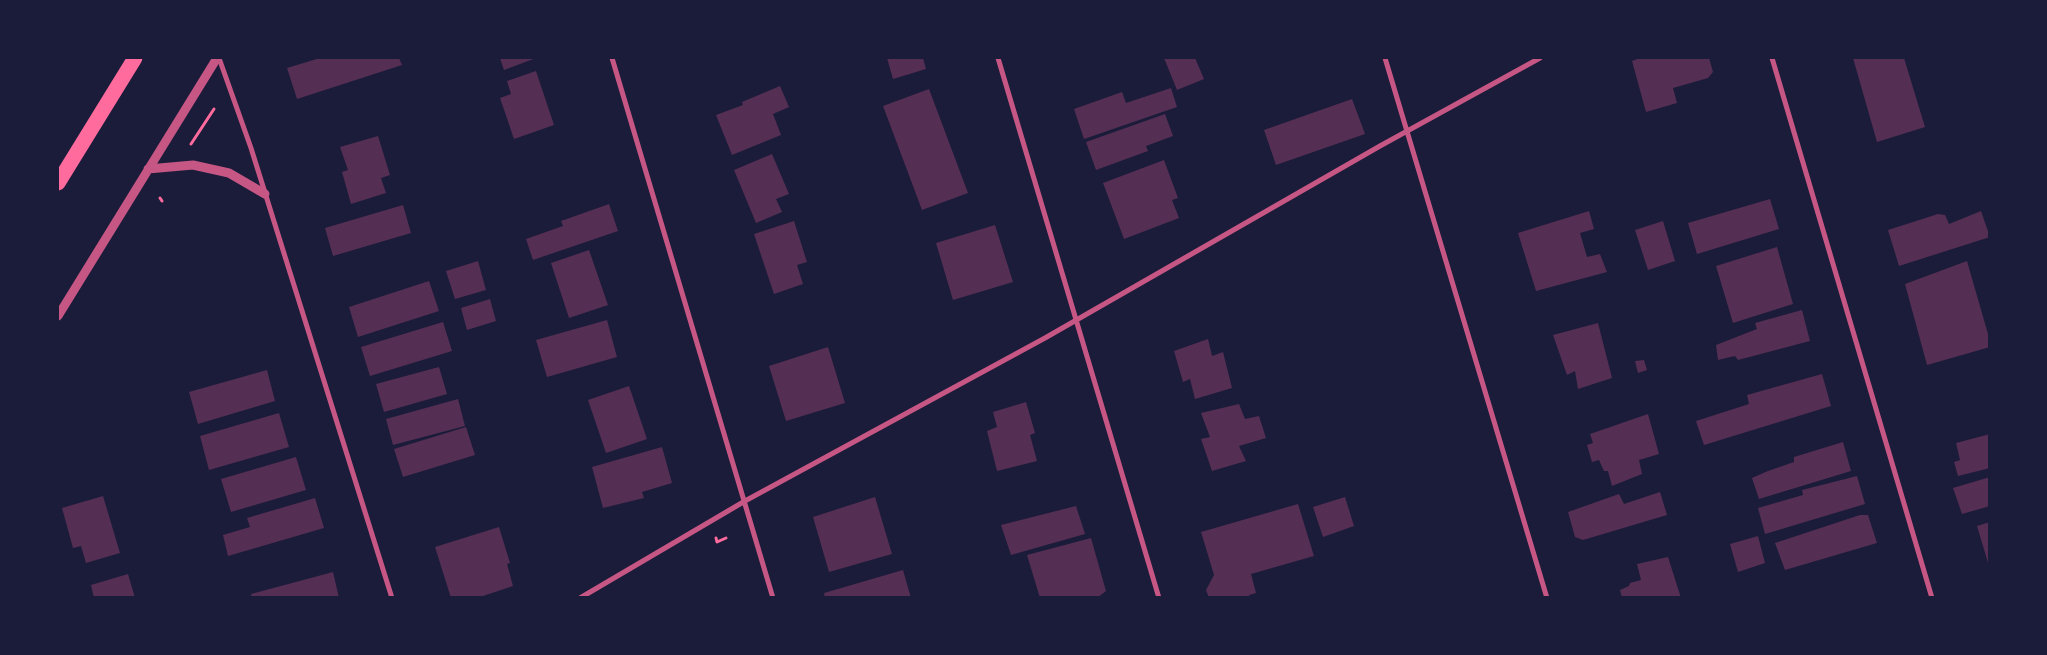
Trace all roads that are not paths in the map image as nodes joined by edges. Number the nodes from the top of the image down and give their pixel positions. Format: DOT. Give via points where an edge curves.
graph roads {
  1 [pos="136,58"];
  2 [pos="218,58"];
  3 [pos="612,58"];
  4 [pos="998,58"];
  5 [pos="1385,58"];
  6 [pos="1540,58"];
  7 [pos="1772,58"];
  8 [pos="1408,132"];
  9 [pos="148,169"];
  10 [pos="58,183"];
  11 [pos="265,194"];
  12 [pos="58,316"];
  13 [pos="1076,320"];
  14 [pos="745,501"];
  15 [pos="392,598"];
  16 [pos="580,598"];
  17 [pos="773,598"];
  18 [pos="1159,598"];
  19 [pos="1547,598"];
  20 [pos="1932,598"];
  1 -- 10 [label="highway"];
  2 -- 9 [label="street"];
  2 -- 11 [label="street"];
  3 -- 14 [label="street"];
  4 -- 13 [label="street"];
  5 -- 8 [label="street"];
  6 -- 8 [label="street"];
  7 -- 20 [label="street"];
  8 -- 13 [label="street"];
  8 -- 19 [label="street"];
  9 -- 11 [label="street" via="194,165 230,173"];
  9 -- 12 [label="street"];
  11 -- 15 [label="street"];
  13 -- 14 [label="street"];
  13 -- 18 [label="street"];
  14 -- 16 [label="street"];
  14 -- 17 [label="street"];
}
